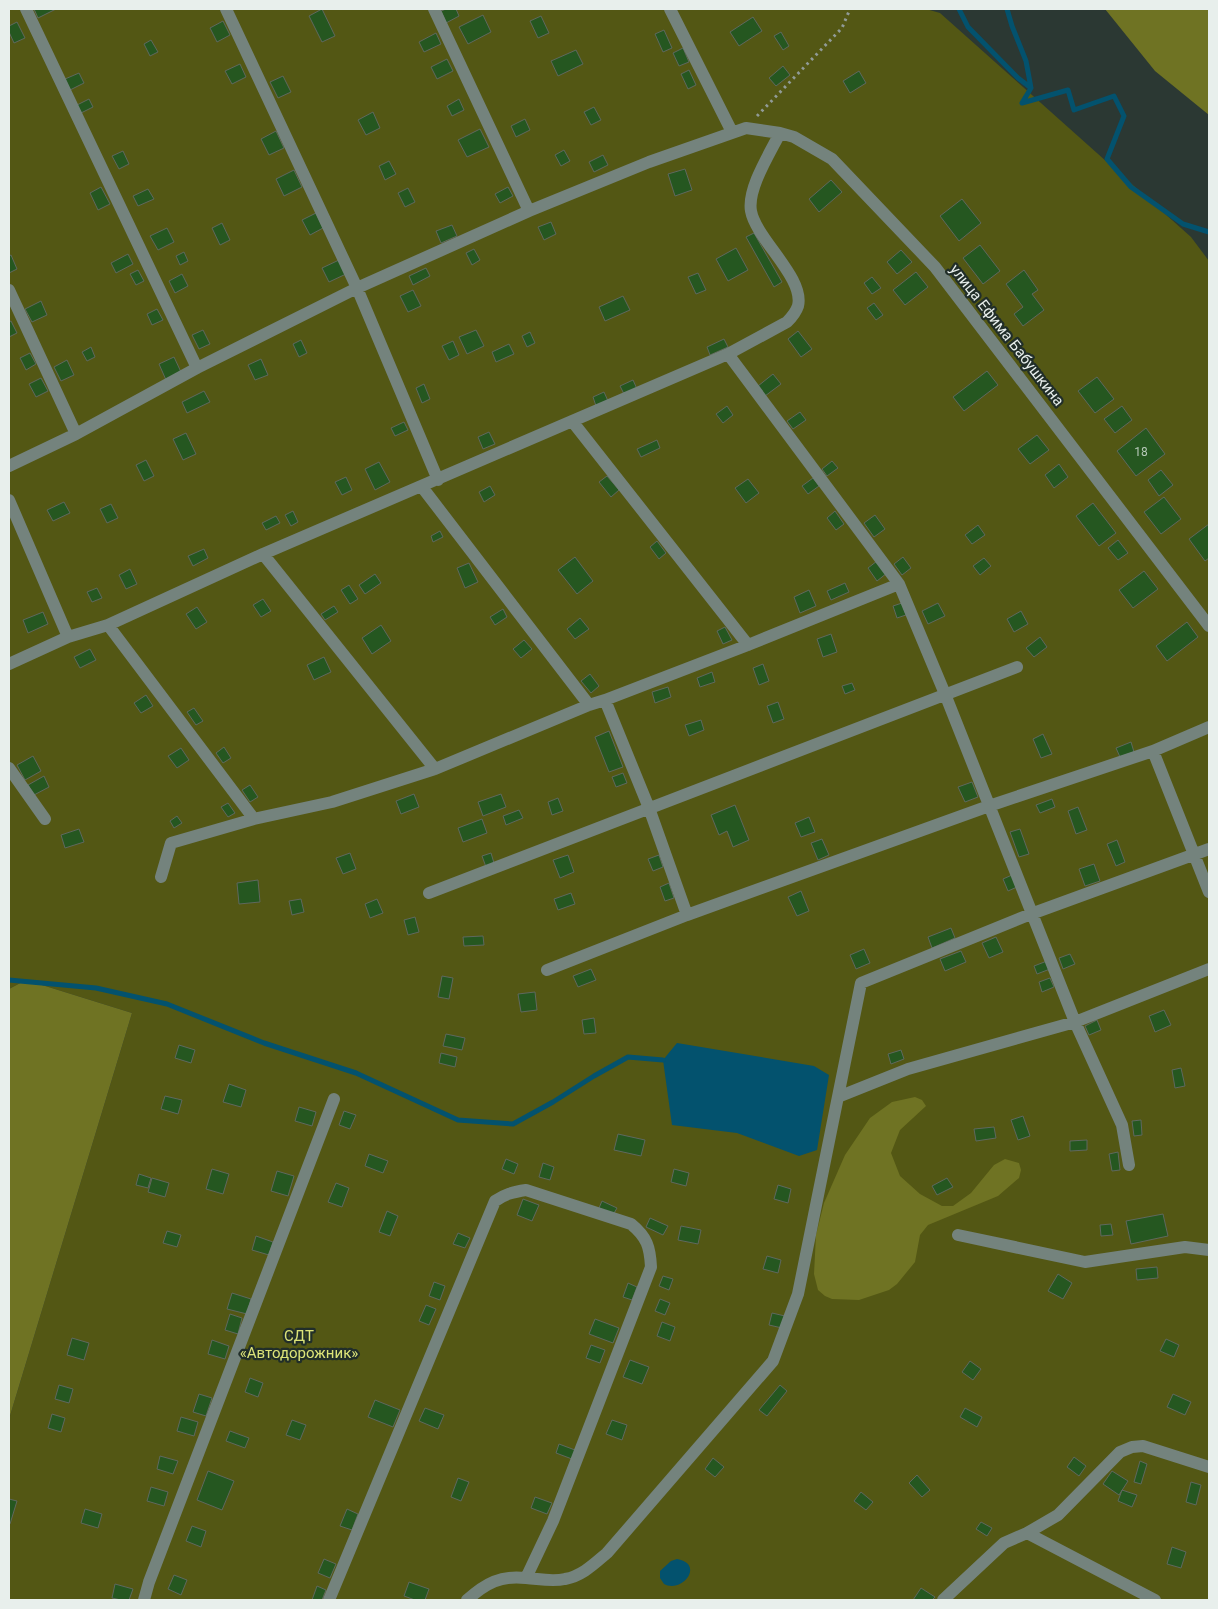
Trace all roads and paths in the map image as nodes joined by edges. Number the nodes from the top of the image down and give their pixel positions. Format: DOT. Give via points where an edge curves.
graph roads {
  1 [pos="26,9"];
  2 [pos="226,9"];
  3 [pos="434,9"];
  4 [pos="670,9"];
  5 [pos="850,9"];
  6 [pos="746,128"];
  7 [pos="732,132"];
  8 [pos="780,132"];
  9 [pos="529,211"];
  10 [pos="357,288"];
  11 [pos="9,290"];
  12 [pos="728,354"];
  13 [pos="197,368"];
  14 [pos="572,421"];
  15 [pos="76,434"];
  16 [pos="9,466"];
  17 [pos="438,480"];
  18 [pos="422,487"];
  19 [pos="9,500"];
  20 [pos="263,554"];
  21 [pos="899,584"];
  22 [pos="108,625"];
  23 [pos="1209,626"];
  24 [pos="68,637"];
  25 [pos="748,645"];
  26 [pos="9,664"];
  27 [pos="1017,667"];
  28 [pos="945,694"];
  29 [pos="605,700"];
  30 [pos="589,705"];
  31 [pos="1209,727"];
  32 [pos="1153,751"];
  33 [pos="9,768"];
  34 [pos="435,769"];
  35 [pos="989,806"];
  36 [pos="649,808"];
  37 [pos="45,819"];
  38 [pos="254,820"];
  39 [pos="1209,849"];
  40 [pos="1194,855"];
  41 [pos="160,877"];
  42 [pos="1209,892"];
  43 [pos="429,893"];
  44 [pos="1032,914"];
  45 [pos="687,915"];
  46 [pos="1209,969"];
  47 [pos="547,970"];
  48 [pos="1075,1022"];
  49 [pos="838,1098"];
  50 [pos="334,1099"];
  51 [pos="1128,1165"];
  52 [pos="958,1235"];
  53 [pos="1209,1250"];
  54 [pos="1209,1467"];
  55 [pos="1027,1533"];
  56 [pos="526,1578"];
  57 [pos="144,1600"];
  58 [pos="328,1600"];
  59 [pos="467,1600"];
  60 [pos="943,1600"];
  61 [pos="1155,1600"];
  1 -- 13 [label="street"];
  2 -- 10 [label="street"];
  3 -- 9 [label="street"];
  4 -- 7 [label="street"];
  5 -- 6 [label="path" via="842,28"];
  6 -- 7 [label="street, улица Ефима Бабушкина"];
  6 -- 8 [label="street, улица Ефима Бабушкина"];
  7 -- 9 [label="street, улица Ефима Бабушкина"];
  8 -- 12 [label="street" via="752,190 751,212 794,283 799,295 798,306 787,322"];
  8 -- 23 [label="street, улица Ефима Бабушкина" via="832,159 935,267"];
  9 -- 10 [label="street, улица Ефима Бабушкина"];
  10 -- 13 [label="street, улица Ефима Бабушкина"];
  10 -- 17 [label="street"];
  11 -- 15 [label="street"];
  12 -- 14 [label="street"];
  12 -- 21 [label="street"];
  13 -- 15 [label="street, улица Ефима Бабушкина"];
  14 -- 17 [label="street"];
  14 -- 25 [label="street"];
  15 -- 16 [label="street, улица Ефима Бабушкина"];
  17 -- 18 [label="street"];
  18 -- 20 [label="street"];
  18 -- 30 [label="street"];
  19 -- 24 [label="street"];
  20 -- 22 [label="street"];
  20 -- 34 [label="street"];
  21 -- 25 [label="street"];
  21 -- 28 [label="street"];
  22 -- 24 [label="street"];
  22 -- 38 [label="street"];
  24 -- 26 [label="street"];
  25 -- 29 [label="street"];
  27 -- 28 [label="street"];
  28 -- 35 [label="street"];
  28 -- 36 [label="street"];
  29 -- 30 [label="street"];
  29 -- 36 [label="street"];
  30 -- 34 [label="street"];
  31 -- 32 [label="street"];
  32 -- 35 [label="street"];
  32 -- 40 [label="street"];
  33 -- 37 [label="street"];
  34 -- 38 [label="street" via="332,802"];
  35 -- 44 [label="street"];
  35 -- 45 [label="street"];
  36 -- 43 [label="street"];
  36 -- 45 [label="street"];
  38 -- 41 [label="street" via="171,843"];
  39 -- 40 [label="street"];
  40 -- 42 [label="street"];
  40 -- 44 [label="street"];
  44 -- 48 [label="street"];
  44 -- 49 [label="street" via="860,983"];
  45 -- 47 [label="street"];
  46 -- 48 [label="street"];
  48 -- 49 [label="street" via="908,1069"];
  48 -- 51 [label="street" via="1122,1124"];
  49 -- 56 [label="street" via="798,1294 773,1361 608,1553 584,1572 566,1579"];
  50 -- 57 [label="street"];
  52 -- 53 [label="street" via="1085,1262 1185,1247"];
  54 -- 55 [label="street" via="1143,1446 1132,1447 1120,1452 1058,1515"];
  55 -- 60 [label="street" via="1004,1543"];
  55 -- 61 [label="street"];
  56 -- 58 [label="street" via="553,1521 651,1267 646,1241 631,1224 526,1190 503,1195 495,1201"];
  56 -- 59 [label="street" via="508,1576 494,1581"];
}
